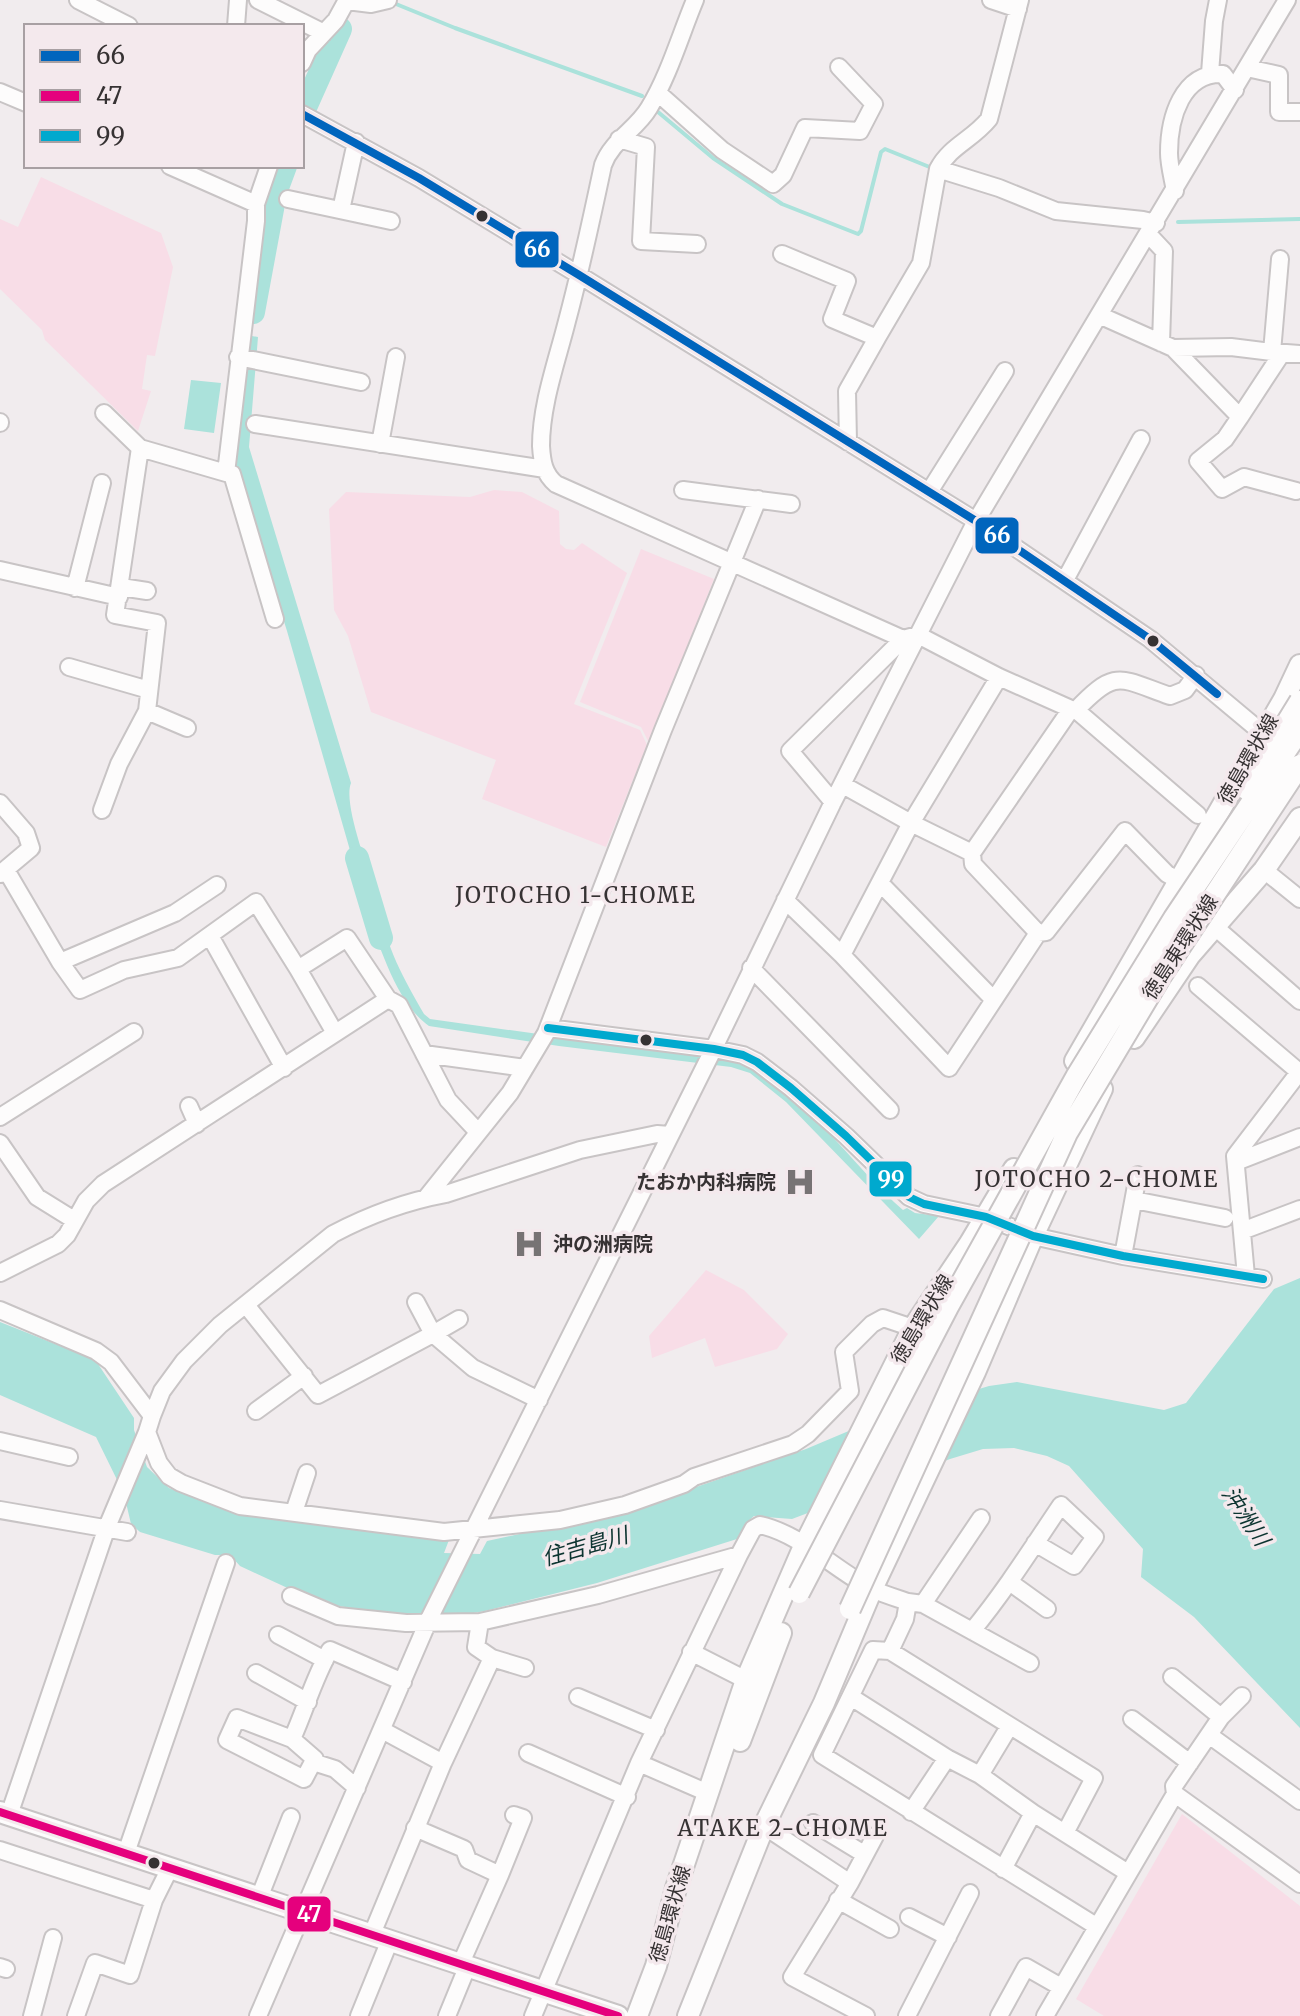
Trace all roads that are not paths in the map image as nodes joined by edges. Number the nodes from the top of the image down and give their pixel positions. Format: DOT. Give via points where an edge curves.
graph roads {
  1 [pos="78,0"];
  2 [pos="238,0"];
  3 [pos="258,0"];
  4 [pos="347,0"];
  5 [pos="388,0"];
  6 [pos="695,0"];
  7 [pos="991,0"];
  8 [pos="1218,0"];
  9 [pos="1287,0"];
  10 [pos="1019,4"];
  11 [pos="125,24"];
  12 [pos="236,24"];
  13 [pos="324,33"];
  14 [pos="304,59"];
  15 [pos="839,67"];
  16 [pos="1247,68"];
  17 [pos="1210,73"];
  18 [pos="1235,90"];
  19 [pos="0,92"];
  20 [pos="658,93"];
  21 [pos="24,102"];
  22 [pos="1300,112"];
  23 [pos="304,115"];
  24 [pos="619,139"];
  25 [pos="356,142"];
  26 [pos="179,168"];
  27 [pos="268,168"];
  28 [pos="938,169"];
  29 [pos="207,174"];
  30 [pos="1175,191"];
  31 [pos="288,199"];
  32 [pos="256,204"];
  33 [pos="341,210"];
  34 [pos="391,221"];
  35 [pos="1153,229"];
  36 [pos="697,244"];
  37 [pos="782,254"];
  38 [pos="1280,259"];
  39 [pos="579,275"];
  40 [pos="1099,315"];
  41 [pos="877,338"];
  42 [pos="1167,346"];
  43 [pos="1277,352"];
  44 [pos="1300,354"];
  45 [pos="396,357"];
  46 [pos="246,358"];
  47 [pos="1005,371"];
  48 [pos="361,382"];
  49 [pos="104,413"];
  50 [pos="1240,417"];
  51 [pos="255,424"];
  52 [pos="1141,439"];
  53 [pos="848,442"];
  54 [pos="380,444"];
  55 [pos="140,448"];
  56 [pos="545,469"];
  57 [pos="226,473"];
  58 [pos="102,483"];
  59 [pos="683,490"];
  60 [pos="1296,491"];
  61 [pos="929,492"];
  62 [pos="758,499"];
  63 [pos="791,504"];
  64 [pos="976,521"];
  65 [pos="731,562"];
  66 [pos="0,570"];
  67 [pos="1065,580"];
  68 [pos="75,588"];
  69 [pos="147,591"];
  70 [pos="120,592"];
  71 [pos="275,619"];
  72 [pos="910,637"];
  73 [pos="1300,665"];
  74 [pos="69,667"];
  75 [pos="1196,675"];
  76 [pos="1300,675"];
  77 [pos="999,677"];
  78 [pos="149,690"];
  79 [pos="1292,700"];
  80 [pos="1073,710"];
  81 [pos="147,711"];
  82 [pos="187,728"];
  83 [pos="1300,730"];
  84 [pos="1263,733"];
  85 [pos="1300,766"];
  86 [pos="1300,774"];
  87 [pos="843,785"];
  88 [pos="833,802"];
  89 [pos="0,803"];
  90 [pos="102,810"];
  91 [pos="1198,815"];
  92 [pos="1300,818"];
  93 [pos="911,823"];
  94 [pos="1255,834"];
  95 [pos="972,853"];
  96 [pos="1264,870"];
  97 [pos="3,872"];
  98 [pos="1178,880"];
  99 [pos="880,883"];
  100 [pos="217,885"];
  101 [pos="1300,899"];
  102 [pos="785,900"];
  103 [pos="1174,918"];
  104 [pos="1215,927"];
  105 [pos="1038,933"];
  106 [pos="210,936"];
  107 [pos="842,955"];
  108 [pos="60,962"];
  109 [pos="751,968"];
  110 [pos="298,969"];
  111 [pos="1198,986"];
  112 [pos="388,999"];
  113 [pos="994,1000"];
  114 [pos="1300,1001"];
  115 [pos="134,1032"];
  116 [pos="335,1033"];
  117 [pos="545,1035"];
  118 [pos="424,1054"];
  119 [pos="710,1056"];
  120 [pos="284,1068"];
  121 [pos="525,1068"];
  122 [pos="1300,1071"];
  123 [pos="189,1106"];
  124 [pos="890,1110"];
  125 [pos="0,1117"];
  126 [pos="197,1124"];
  127 [pos="478,1132"];
  128 [pos="670,1135"];
  129 [pos="1300,1137"];
  130 [pos="1,1145"];
  131 [pos="1236,1162"];
  132 [pos="1138,1175"];
  133 [pos="426,1198"];
  134 [pos="1134,1200"];
  135 [pos="1300,1209"];
  136 [pos="986,1217"];
  137 [pos="1225,1218"];
  138 [pos="74,1220"];
  139 [pos="1242,1231"];
  140 [pos="1033,1236"];
  141 [pos="1123,1256"];
  142 [pos="0,1273"];
  143 [pos="416,1302"];
  144 [pos="246,1305"];
  145 [pos="0,1310"];
  146 [pos="459,1319"];
  147 [pos="913,1328"];
  148 [pos="433,1334"];
  149 [pos="304,1376"];
  150 [pos="539,1400"];
  151 [pos="256,1411"];
  152 [pos="147,1431"];
  153 [pos="0,1441"];
  154 [pos="69,1457"];
  155 [pos="307,1473"];
  156 [pos="0,1510"];
  157 [pos="294,1512"];
  158 [pos="981,1518"];
  159 [pos="107,1527"];
  160 [pos="127,1532"];
  161 [pos="469,1538"];
  162 [pos="1035,1543"];
  163 [pos="804,1546"];
  164 [pos="739,1555"];
  165 [pos="226,1563"];
  166 [pos="1011,1583"];
  167 [pos="872,1589"];
  168 [pos="291,1596"];
  169 [pos="915,1603"];
  170 [pos="1047,1609"];
  171 [pos="429,1620"];
  172 [pos="480,1622"];
  173 [pos="972,1631"];
  174 [pos="278,1635"];
  175 [pos="890,1651"];
  176 [pos="691,1652"];
  177 [pos="492,1658"];
  178 [pos="325,1660"];
  179 [pos="1030,1663"];
  180 [pos="525,1668"];
  181 [pos="256,1673"];
  182 [pos="1172,1677"];
  183 [pos="746,1680"];
  184 [pos="403,1682"];
  185 [pos="1242,1696"];
  186 [pos="578,1697"];
  187 [pos="851,1697"];
  188 [pos="308,1702"];
  189 [pos="1221,1717"];
  190 [pos="1132,1719"];
  191 [pos="1009,1727"];
  192 [pos="382,1730"];
  193 [pos="656,1730"];
  194 [pos="1209,1735"];
  195 [pos="292,1739"];
  196 [pos="528,1753"];
  197 [pos="947,1758"];
  198 [pos="313,1762"];
  199 [pos="443,1763"];
  200 [pos="639,1763"];
  201 [pos="1190,1763"];
  202 [pos="980,1775"];
  203 [pos="357,1788"];
  204 [pos="708,1793"];
  205 [pos="1175,1794"];
  206 [pos="627,1797"];
  207 [pos="1300,1801"];
  208 [pos="911,1812"];
  209 [pos="4,1813"];
  210 [pos="1033,1813"];
  211 [pos="514,1815"];
  212 [pos="291,1817"];
  213 [pos="813,1823"];
  214 [pos="764,1826"];
  215 [pos="415,1828"];
  216 [pos="1065,1833"];
  217 [pos="875,1836"];
  218 [pos="0,1850"];
  219 [pos="126,1853"];
  220 [pos="864,1854"];
  221 [pos="170,1868"];
  222 [pos="1003,1869"];
  223 [pos="1128,1873"];
  224 [pos="500,1875"];
  225 [pos="850,1883"];
  226 [pos="1300,1884"];
  227 [pos="970,1893"];
  228 [pos="259,1898"];
  229 [pos="154,1900"];
  230 [pos="838,1900"];
  231 [pos="303,1912"];
  232 [pos="909,1917"];
  233 [pos="1096,1926"];
  234 [pos="890,1929"];
  235 [pos="381,1937"];
  236 [pos="948,1937"];
  237 [pos="53,1938"];
  238 [pos="465,1964"];
  239 [pos="656,1966"];
  240 [pos="1061,1987"];
  241 [pos="543,1989"];
  242 [pos="32,2016"];
  243 [pos="76,2016"];
  244 [pos="258,2016"];
  245 [pos="359,2016"];
  246 [pos="447,2016"];
  247 [pos="533,2016"];
  248 [pos="618,2016"];
  249 [pos="637,2016"];
  250 [pos="688,2016"];
  251 [pos="866,2016"];
  252 [pos="907,2016"];
  253 [pos="999,2016"];
  254 [pos="1045,2016"];
  1 -- 11 [label="street"];
  2 -- 12 [label="street"];
  3 -- 13 [label="street"];
  4 -- 5 [label="street"];
  4 -- 13 [label="street"];
  6 -- 20 [label="street"];
  7 -- 10 [label="street"];
  8 -- 17 [label="street"];
  9 -- 16 [label="street"];
  10 -- 28 [label="street" via="989,119 944,157"];
  13 -- 14 [label="street"];
  15 -- 20 [label="street" via="874,104 860,131 805,128 783,175 773,184 722,150"];
  16 -- 18 [label="street"];
  16 -- 22 [label="street" via="1279,75 1279,112"];
  17 -- 18 [label="street" via="1223,74"];
  17 -- 30 [label="street" via="1195,79 1176,105 1169,153"];
  18 -- 30 [label="street"];
  19 -- 21 [label="street"];
  20 -- 24 [label="street"];
  23 -- 25 [label="street"];
  24 -- 36 [label="street" via="646,147 641,241"];
  24 -- 39 [label="street" via="603,165"];
  25 -- 33 [label="street"];
  25 -- 39 [label="street"];
  26 -- 29 [label="street"];
  27 -- 32 [label="street"];
  28 -- 35 [label="street" via="1056,211"];
  28 -- 41 [label="street" via="921,263"];
  29 -- 32 [label="street"];
  30 -- 35 [label="street"];
  31 -- 33 [label="street"];
  32 -- 46 [label="street"];
  33 -- 34 [label="street"];
  35 -- 40 [label="street"];
  35 -- 42 [label="street" via="1164,251"];
  37 -- 41 [label="street" via="847,281 832,319"];
  38 -- 43 [label="street"];
  39 -- 53 [label="street"];
  39 -- 56 [label="street" via="548,397 541,442"];
  40 -- 42 [label="street"];
  40 -- 64 [label="street"];
  41 -- 53 [label="street" via="847,391"];
  42 -- 43 [label="street"];
  42 -- 50 [label="street"];
  43 -- 44 [label="street"];
  43 -- 50 [label="street"];
  45 -- 54 [label="street"];
  46 -- 48 [label="street"];
  46 -- 57 [label="street"];
  47 -- 61 [label="street"];
  49 -- 55 [label="street"];
  50 -- 60 [label="street" via="1225,439 1198,461 1222,489 1244,477"];
  51 -- 54 [label="street"];
  52 -- 67 [label="street"];
  53 -- 61 [label="street"];
  54 -- 56 [label="street"];
  55 -- 57 [label="street"];
  55 -- 70 [label="street"];
  56 -- 65 [label="street" via="556,484"];
  57 -- 71 [label="street" via="232,474"];
  58 -- 68 [label="street"];
  59 -- 62 [label="street"];
  61 -- 64 [label="street"];
  62 -- 63 [label="street"];
  62 -- 65 [label="street"];
  64 -- 67 [label="street"];
  64 -- 72 [label="street"];
  65 -- 72 [label="street"];
  65 -- 117 [label="street"];
  66 -- 68 [label="street"];
  67 -- 75 [label="street"];
  68 -- 70 [label="street"];
  69 -- 70 [label="street"];
  70 -- 78 [label="street" via="115,615 157,623"];
  72 -- 77 [label="street"];
  72 -- 87 [label="street"];
  72 -- 88 [label="street" via="790,751"];
  73 -- 79 [label="main road, 徳島環状線"];
  74 -- 78 [label="street"];
  75 -- 80 [label="street" via="1185,690 1170,696 1113,680"];
  75 -- 84 [label="street"];
  76 -- 79 [label="main road"];
  77 -- 80 [label="street"];
  77 -- 93 [label="street"];
  78 -- 81 [label="street"];
  79 -- 84 [label="main road, 徳島環状線"];
  79 -- 103 [label="main road, bridge"];
  80 -- 91 [label="street"];
  80 -- 95 [label="street"];
  81 -- 82 [label="street"];
  81 -- 90 [label="street"];
  83 -- 103 [label="main road, 徳島環状線, bridge"];
  84 -- 85 [label="street"];
  84 -- 98 [label="main road, 徳島環状線"];
  85 -- 94 [label="main road, 徳島東環状線, bridge"];
  86 -- 94 [label="main road, bridge"];
  87 -- 88 [label="street"];
  87 -- 93 [label="street"];
  88 -- 102 [label="street"];
  89 -- 97 [label="street" via="26,833 31,848"];
  92 -- 96 [label="main road"];
  93 -- 95 [label="street"];
  93 -- 99 [label="street"];
  94 -- 214 [label="main road, 徳島東環状線, bridge" via="1159,979 1067,1133 803,1716"];
  95 -- 105 [label="street" via="973,864"];
  96 -- 101 [label="street"];
  96 -- 104 [label="main road"];
  97 -- 108 [label="street"];
  98 -- 105 [label="street" via="1125,831 1046,932"];
  98 -- 136 [label="main road, 徳島環状線"];
  99 -- 107 [label="street"];
  99 -- 113 [label="street"];
  100 -- 108 [label="street" via="175,913"];
  102 -- 107 [label="street"];
  102 -- 109 [label="street"];
  103 -- 239 [label="main road, 徳島環状線, bridge" via="1030,1157 799,1593"];
  104 -- 114 [label="street"];
  104 -- 140 [label="main road" via="1111,1073"];
  105 -- 113 [label="street"];
  106 -- 108 [label="street" via="178,958 124,970 80,990"];
  106 -- 110 [label="street" via="256,902"];
  106 -- 120 [label="street"];
  107 -- 113 [label="street" via="949,1068"];
  109 -- 119 [label="street"];
  109 -- 124 [label="street"];
  110 -- 112 [label="street" via="347,938"];
  110 -- 116 [label="street"];
  111 -- 122 [label="street"];
  112 -- 116 [label="street"];
  112 -- 118 [label="street" via="399,1005"];
  115 -- 125 [label="street"];
  116 -- 120 [label="street"];
  117 -- 119 [label="street"];
  117 -- 121 [label="street"];
  118 -- 121 [label="street"];
  118 -- 127 [label="street" via="448,1100"];
  119 -- 128 [label="street"];
  119 -- 136 [label="street" via="743,1055 768,1071 909,1197"];
  120 -- 126 [label="street"];
  121 -- 127 [label="street"];
  122 -- 131 [label="street" via="1235,1156"];
  123 -- 126 [label="street"];
  126 -- 138 [label="street" via="103,1184"];
  127 -- 133 [label="street"];
  128 -- 133 [label="street" via="580,1150"];
  128 -- 150 [label="street"];
  129 -- 131 [label="street"];
  130 -- 138 [label="street" via="37,1197"];
  131 -- 139 [label="street"];
  132 -- 134 [label="street"];
  133 -- 144 [label="street" via="333,1234"];
  134 -- 137 [label="street"];
  134 -- 141 [label="street"];
  135 -- 139 [label="street"];
  136 -- 140 [label="street"];
  136 -- 147 [label="main road, 徳島環状線"];
  138 -- 142 [label="street" via="58,1244"];
  139 -- 141 [label="street" via="1254,1277"];
  140 -- 141 [label="street"];
  140 -- 167 [label="main road"];
  143 -- 148 [label="street"];
  144 -- 149 [label="street"];
  144 -- 152 [label="street" via="184,1361 162,1391"];
  145 -- 152 [label="street" via="111,1362"];
  146 -- 148 [label="street"];
  147 -- 161 [label="street" via="888,1318 872,1324 844,1352 850,1391 793,1444 625,1505"];
  147 -- 163 [label="main road, 徳島環状線"];
  148 -- 149 [label="street" via="318,1395"];
  148 -- 150 [label="street" via="473,1368"];
  149 -- 151 [label="street"];
  150 -- 161 [label="street"];
  152 -- 157 [label="street" via="159,1463 181,1483 240,1506"];
  152 -- 159 [label="street"];
  153 -- 154 [label="street"];
  155 -- 157 [label="street"];
  156 -- 159 [label="street"];
  157 -- 161 [label="street"];
  158 -- 169 [label="street"];
  159 -- 160 [label="street"];
  159 -- 209 [label="street"];
  161 -- 171 [label="street"];
  162 -- 166 [label="street"];
  163 -- 164 [label="street" via="760,1525"];
  163 -- 167 [label="street"];
  163 -- 183 [label="main road, 徳島環状線"];
  164 -- 172 [label="street"];
  164 -- 176 [label="street"];
  165 -- 219 [label="street"];
  166 -- 170 [label="street"];
  166 -- 173 [label="street"];
  167 -- 169 [label="street"];
  167 -- 214 [label="main road"];
  168 -- 171 [label="street" via="338,1616"];
  169 -- 173 [label="street"];
  169 -- 175 [label="street"];
  171 -- 172 [label="street"];
  171 -- 184 [label="street"];
  172 -- 177 [label="street" via="476,1647"];
  173 -- 179 [label="street"];
  174 -- 178 [label="street"];
  175 -- 187 [label="street" via="873,1650"];
  175 -- 191 [label="street"];
  176 -- 183 [label="street"];
  176 -- 193 [label="street"];
  177 -- 180 [label="street"];
  177 -- 199 [label="street"];
  178 -- 184 [label="street" via="330,1650"];
  178 -- 188 [label="street"];
  181 -- 188 [label="street"];
  182 -- 189 [label="street"];
  183 -- 204 [label="main road, 徳島環状線"];
  184 -- 192 [label="street"];
  185 -- 189 [label="street"];
  186 -- 193 [label="street"];
  187 -- 197 [label="street"];
  187 -- 208 [label="street" via="822,1755"];
  188 -- 195 [label="street"];
  189 -- 194 [label="street"];
  190 -- 201 [label="street"];
  191 -- 202 [label="street"];
  191 -- 216 [label="street" via="1094,1778"];
  192 -- 199 [label="street"];
  192 -- 203 [label="street"];
  193 -- 200 [label="street"];
  194 -- 201 [label="street"];
  194 -- 207 [label="street"];
  195 -- 198 [label="street"];
  195 -- 198 [label="street" via="237,1718 227,1740 304,1779"];
  196 -- 206 [label="street"];
  197 -- 202 [label="street"];
  197 -- 208 [label="street"];
  198 -- 203 [label="street" via="335,1769"];
  199 -- 215 [label="street"];
  200 -- 204 [label="street"];
  200 -- 206 [label="street"];
  201 -- 205 [label="street" via="1174,1786"];
  202 -- 210 [label="street"];
  203 -- 231 [label="street"];
  204 -- 239 [label="main road, 徳島環状線"];
  205 -- 223 [label="street"];
  205 -- 226 [label="street"];
  206 -- 241 [label="street"];
  208 -- 222 [label="street"];
  209 -- 219 [label="main road"];
  210 -- 216 [label="street"];
  210 -- 222 [label="street"];
  211 -- 224 [label="street" via="523,1818"];
  212 -- 228 [label="street"];
  213 -- 220 [label="street"];
  214 -- 225 [label="street"];
  214 -- 250 [label="main road"];
  215 -- 224 [label="street" via="464,1849 468,1860"];
  215 -- 235 [label="street"];
  216 -- 223 [label="street"];
  217 -- 220 [label="street"];
  218 -- 229 [label="street"];
  219 -- 221 [label="main road"];
  220 -- 225 [label="street"];
  221 -- 228 [label="main road"];
  221 -- 229 [label="street"];
  222 -- 233 [label="street"];
  223 -- 233 [label="street"];
  224 -- 238 [label="street"];
  225 -- 230 [label="street"];
  227 -- 236 [label="street"];
  228 -- 231 [label="main road"];
  229 -- 243 [label="street" via="130,1975 95,1963"];
  230 -- 234 [label="street"];
  230 -- 251 [label="street" via="792,1977"];
  231 -- 235 [label="main road"];
  231 -- 244 [label="street"];
  232 -- 236 [label="street"];
  233 -- 240 [label="street"];
  235 -- 238 [label="main road"];
  235 -- 245 [label="street"];
  236 -- 252 [label="street"];
  237 -- 242 [label="street"];
  238 -- 241 [label="main road"];
  238 -- 246 [label="street"];
  239 -- 249 [label="main road, 徳島環状線"];
  240 -- 253 [label="street" via="1026,1967"];
  240 -- 254 [label="street"];
  241 -- 247 [label="street"];
  241 -- 248 [label="main road"];
}
